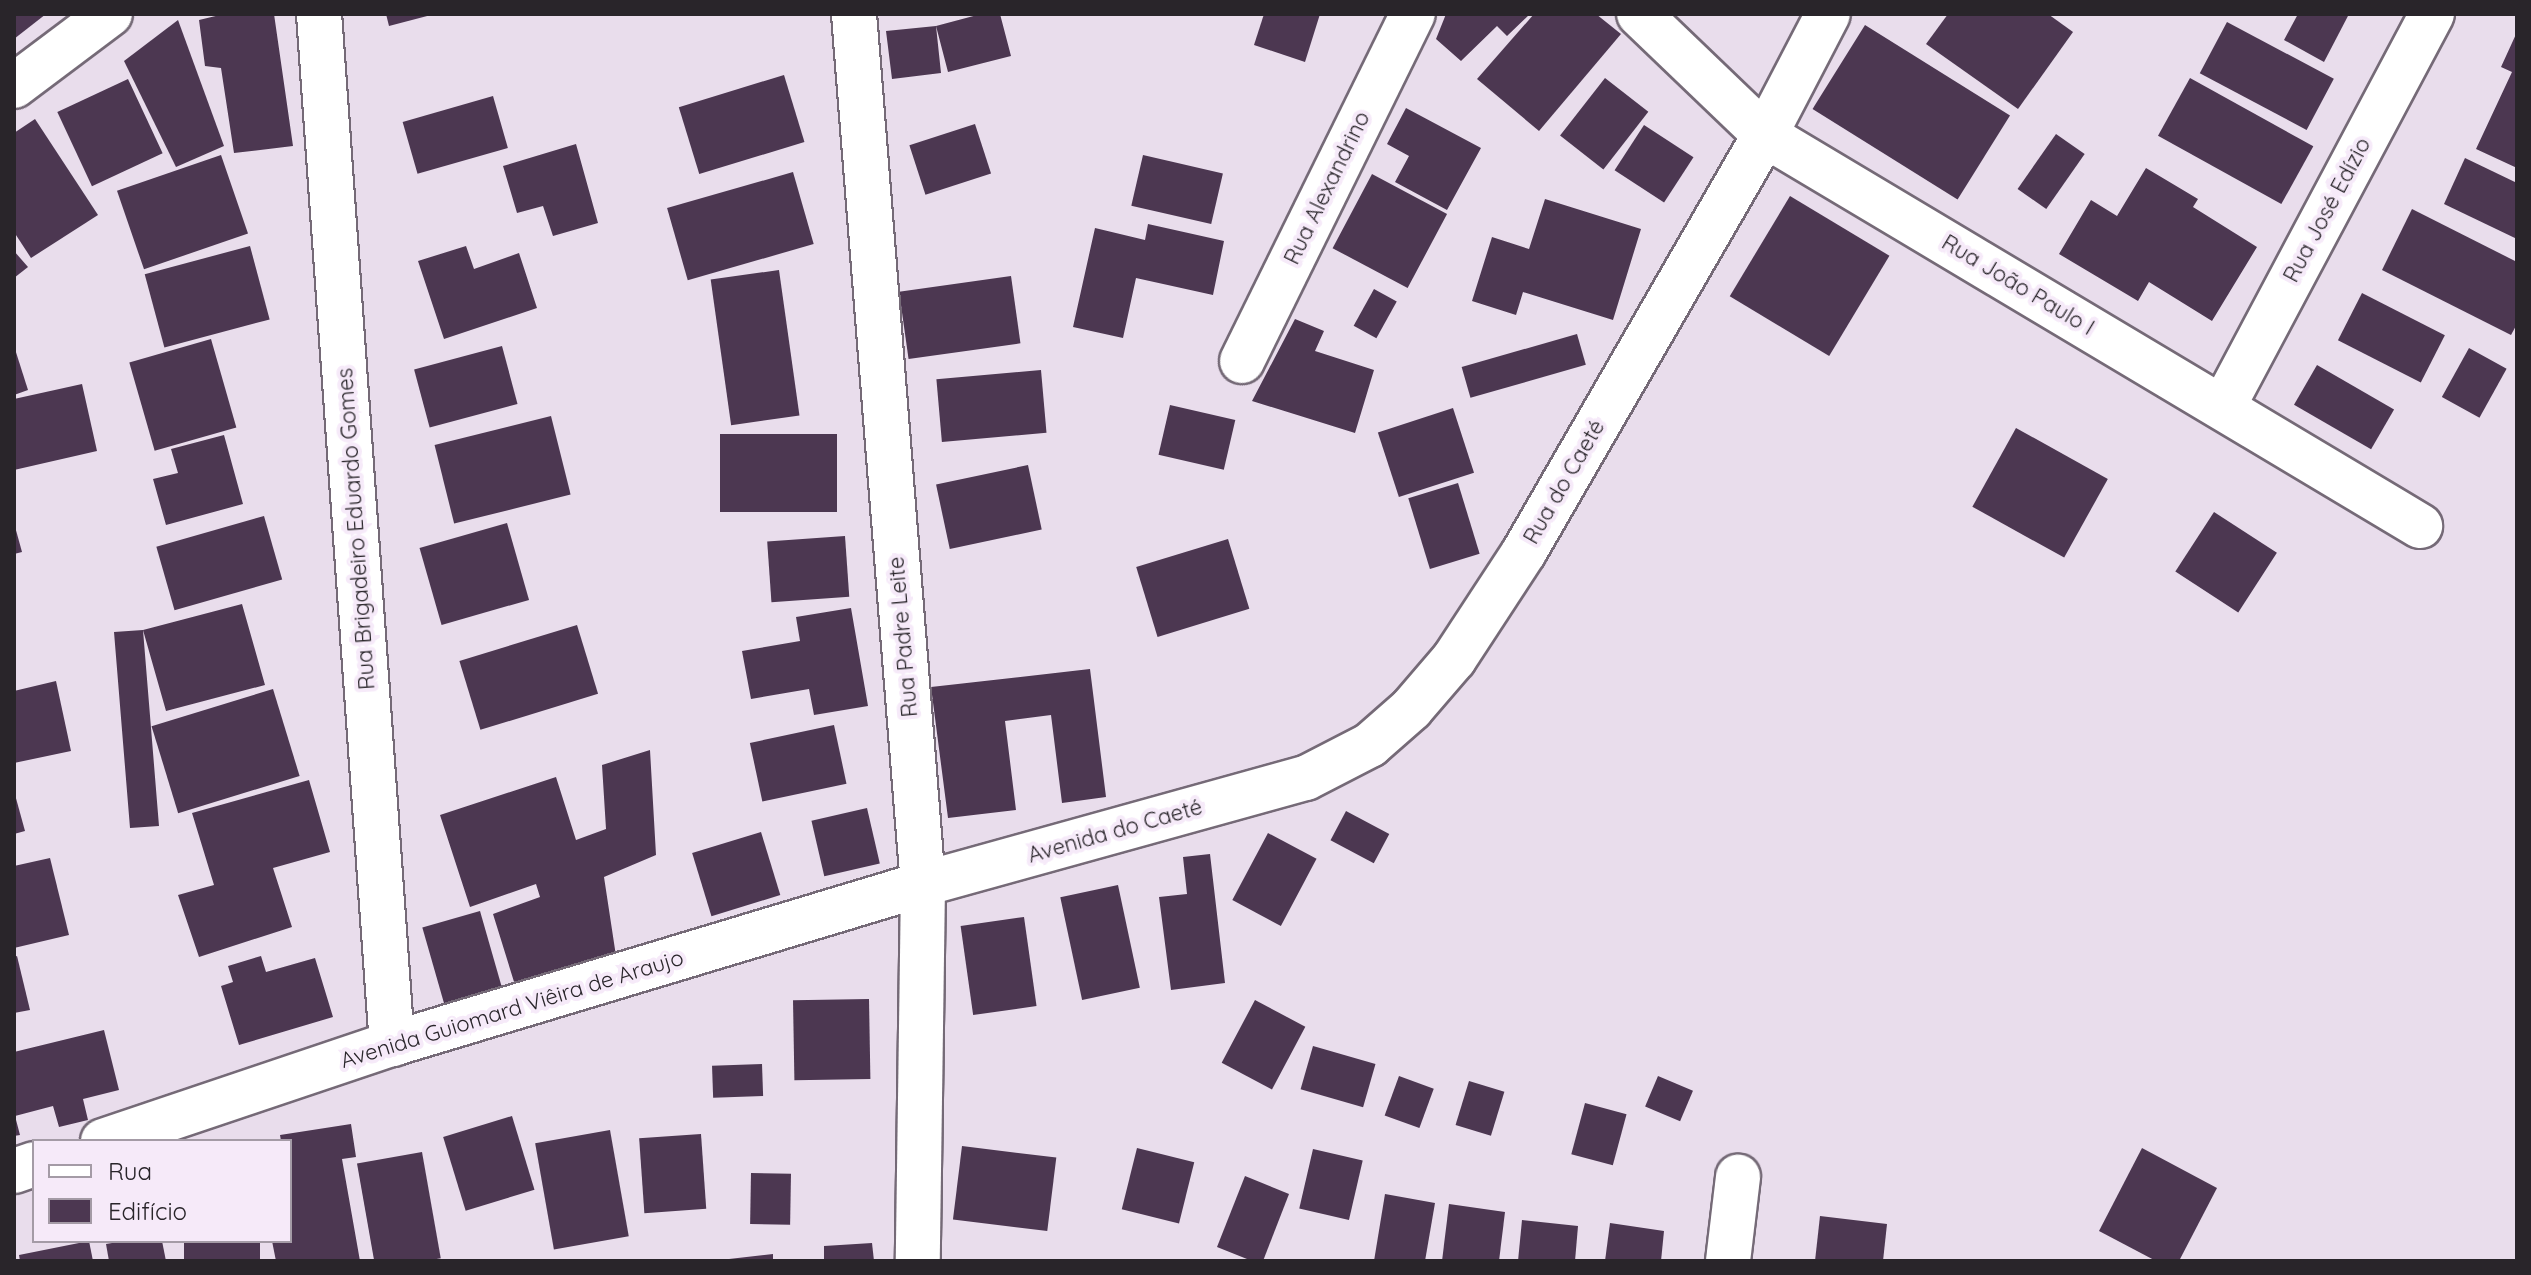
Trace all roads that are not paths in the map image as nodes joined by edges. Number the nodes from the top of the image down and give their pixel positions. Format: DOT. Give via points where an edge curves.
graph roads {
  1 [pos="110,14"];
  2 [pos="319,14"];
  3 [pos="854,14"];
  4 [pos="1413,14"];
  5 [pos="1639,14"];
  6 [pos="1828,14"];
  7 [pos="2432,14"];
  8 [pos="14,86"];
  9 [pos="1765,135"];
  10 [pos="1242,361"];
  11 [pos="2223,407"];
  12 [pos="2420,526"];
  13 [pos="1306,778"];
  14 [pos="923,884"];
  15 [pos="392,1044"];
  16 [pos="109,1139"];
  17 [pos="1738,1177"];
  18 [pos="918,1261"];
  19 [pos="1728,1261"];
  1 -- 8 [label="street"];
  2 -- 15 [label="street, Rua Brigadeiro Eduardo Gomes"];
  3 -- 14 [label="street, Rua Padre Leite"];
  4 -- 10 [label="street, Rua Alexandrino"];
  5 -- 9 [label="street, Rua João Paulo I"];
  6 -- 9 [label="street, Rua do Caeté"];
  7 -- 11 [label="street, Rua José Edízio"];
  9 -- 11 [label="street, Rua João Paulo I"];
  9 -- 13 [label="street, Rua do Caeté" via="1524,552 1454,659 1411,709 1370,745"];
  11 -- 12 [label="street, Rua João Paulo I"];
  13 -- 14 [label="street, Avenida do Caeté"];
  14 -- 15 [label="street, Avenida Guiomard Viêira de Araujo"];
  14 -- 18 [label="street, Rua Padre Leite"];
  15 -- 16 [label="street, Avenida Guiomard Viêira de Araujo"];
  17 -- 19 [label="street"];
}
